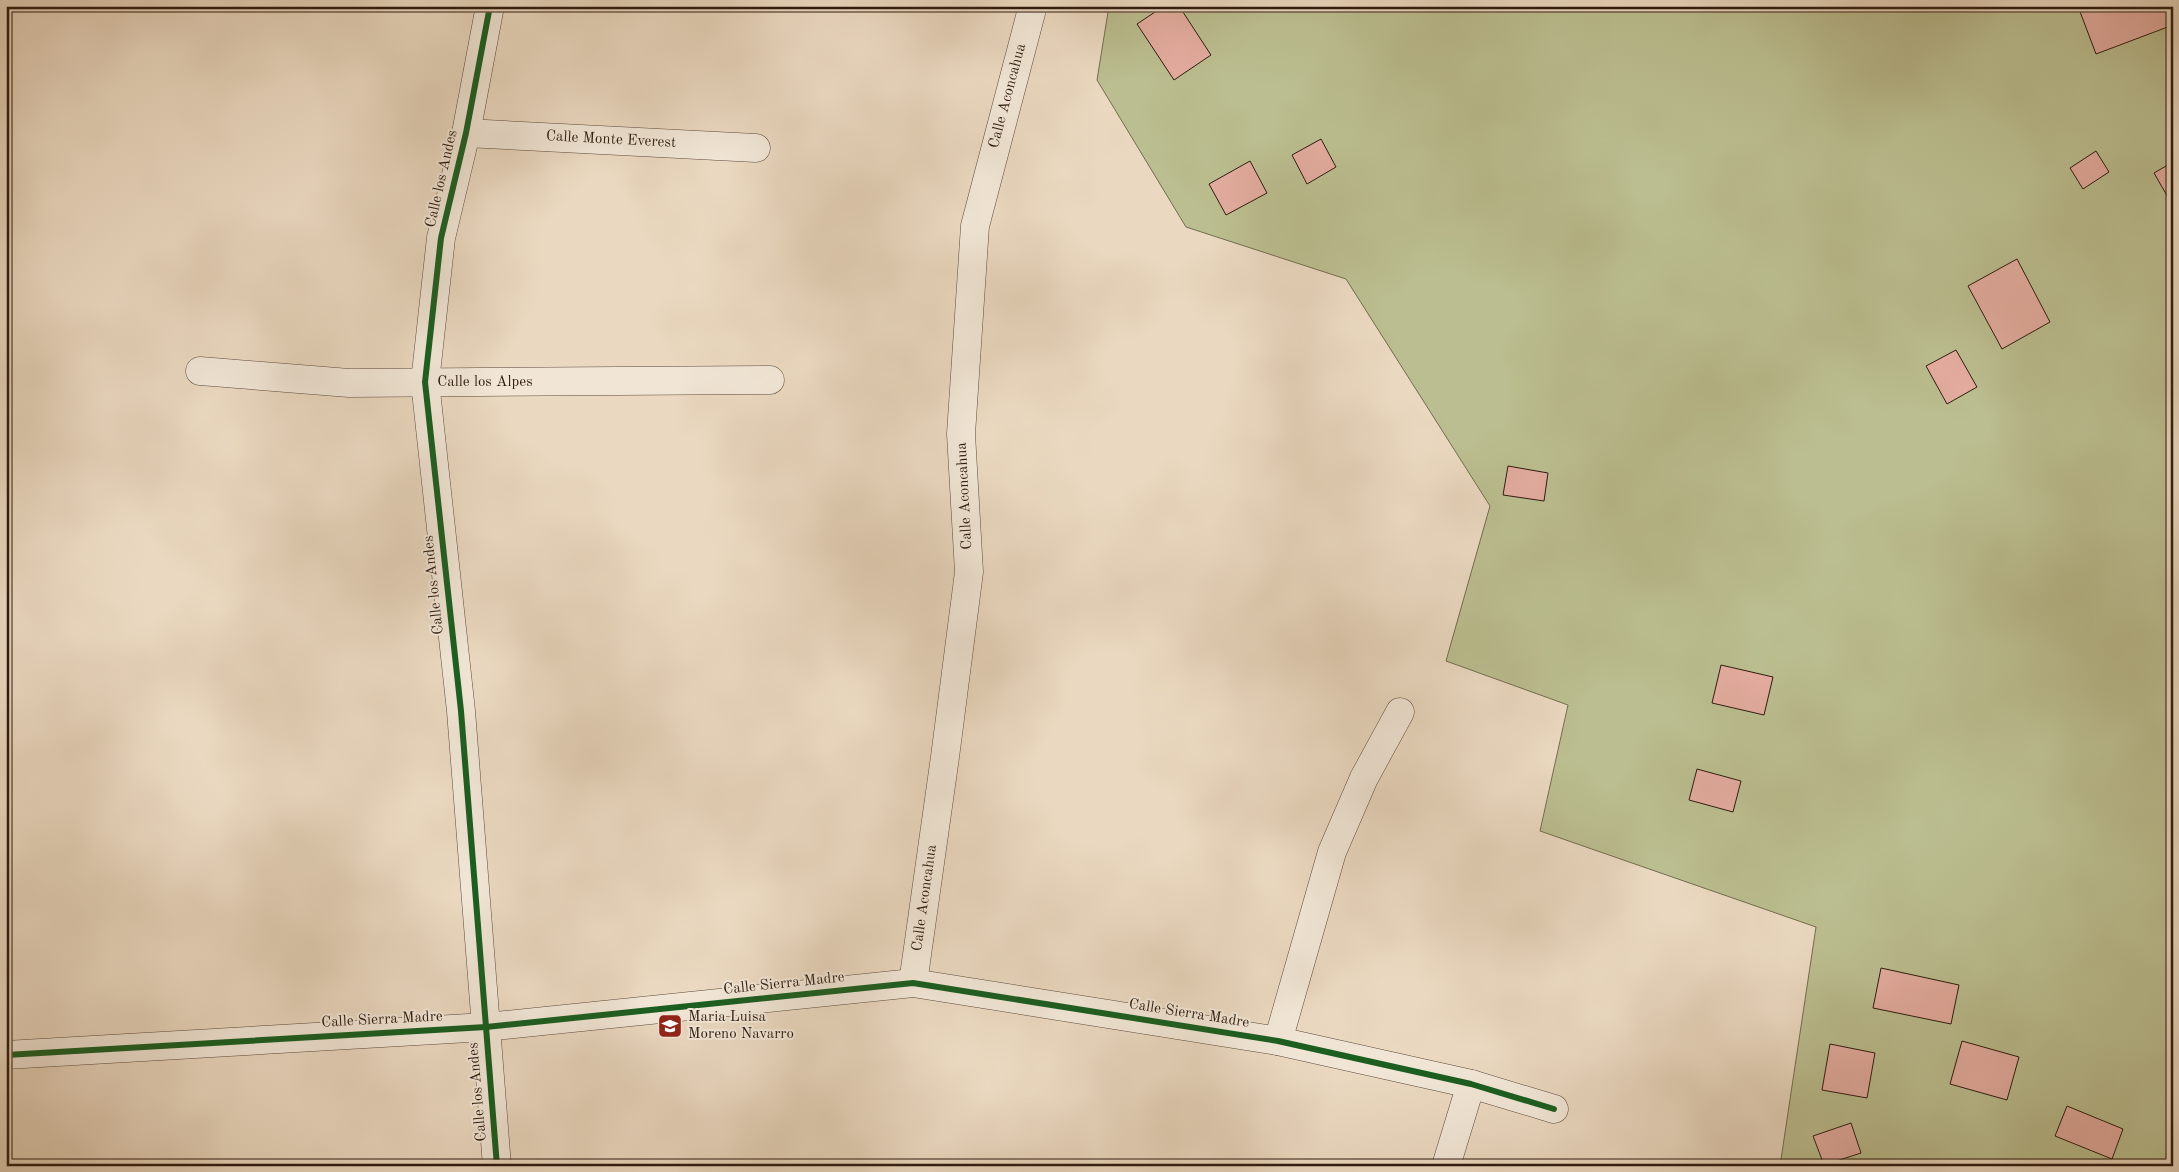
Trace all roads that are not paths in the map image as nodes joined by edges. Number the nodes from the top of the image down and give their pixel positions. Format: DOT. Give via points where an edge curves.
graph roads {
  1 [pos="490,6"];
  2 [pos="1031,12"];
  3 [pos="466,133"];
  4 [pos="756,148"];
  5 [pos="200,371"];
  6 [pos="770,380"];
  7 [pos="425,382"];
  8 [pos="1400,712"];
  9 [pos="913,984"];
  10 [pos="486,1027"];
  11 [pos="1278,1041"];
  12 [pos="6,1055"];
  13 [pos="1471,1084"];
  14 [pos="1554,1108"];
  15 [pos="497,1166"];
  16 [pos="1446,1166"];
  1 -- 3 [label="street, Calle los Andes"];
  2 -- 9 [label="street, Calle Aconcahua" via="975,226 961,434 969,572"];
  3 -- 4 [label="street, Calle Monte Everest"];
  3 -- 7 [label="street, Calle los Andes" via="441,238"];
  5 -- 7 [label="street, Calle los Alpes" via="349,383"];
  6 -- 7 [label="street, Calle los Alpes"];
  7 -- 10 [label="street, Calle los Andes" via="461,711"];
  8 -- 11 [label="street" via="1364,778 1332,852"];
  9 -- 10 [label="street, Calle Sierra Madre"];
  9 -- 11 [label="street, Calle Sierra Madre"];
  10 -- 12 [label="street, Calle Sierra Madre"];
  10 -- 15 [label="street, Calle los Andes"];
  11 -- 13 [label="street, Calle Sierra Madre"];
  13 -- 14 [label="street, Calle Sierra Madre"];
  13 -- 16 [label="street"];
}
